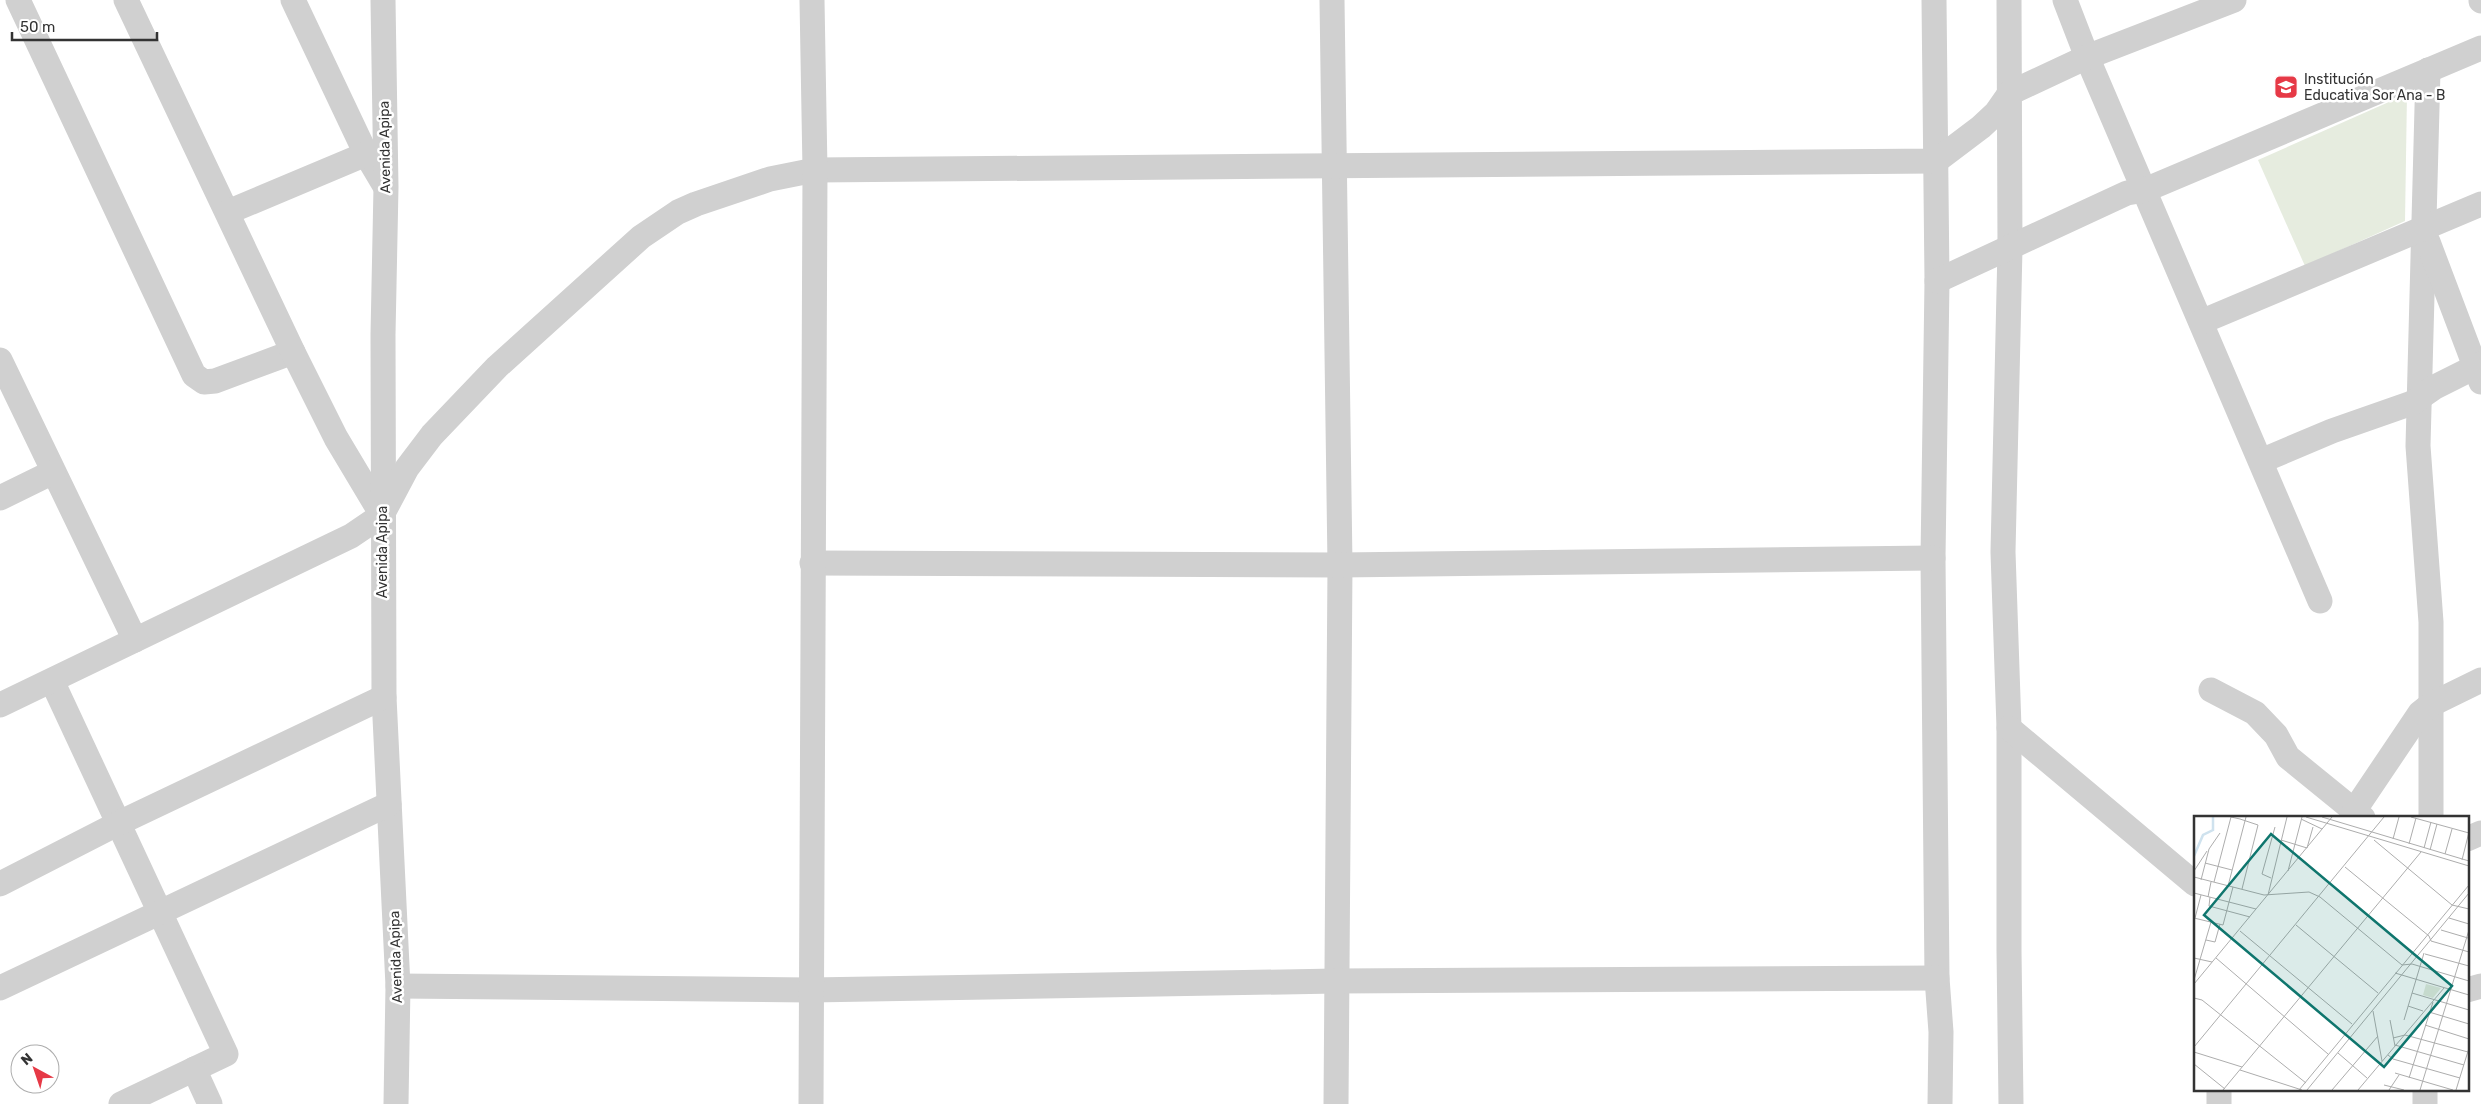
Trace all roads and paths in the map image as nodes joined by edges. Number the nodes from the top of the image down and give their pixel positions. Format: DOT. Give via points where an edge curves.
graph roads {
  1 [pos="18,0"];
  2 [pos="126,0"];
  3 [pos="293,0"];
  4 [pos="383,0"];
  5 [pos="812,0"];
  6 [pos="1332,0"];
  7 [pos="1934,0"];
  8 [pos="2008,0"];
  9 [pos="2065,0"];
  10 [pos="2234,0"];
  11 [pos="2481,48"];
  12 [pos="2087,57"];
  13 [pos="2428,70"];
  14 [pos="2010,93"];
  15 [pos="366,154"];
  16 [pos="1936,161"];
  17 [pos="1333,167"];
  18 [pos="815,170"];
  19 [pos="386,187"];
  20 [pos="2145,190"];
  21 [pos="2481,204"];
  22 [pos="228,212"];
  23 [pos="2423,228"];
  24 [pos="2010,248"];
  25 [pos="1936,281"];
  26 [pos="2201,322"];
  27 [pos="293,352"];
  28 [pos="0,360"];
  29 [pos="2479,371"];
  30 [pos="2420,397"];
  31 [pos="2261,461"];
  32 [pos="53,472"];
  33 [pos="0,498"];
  34 [pos="382,515"];
  35 [pos="1932,558"];
  36 [pos="812,563"];
  37 [pos="1340,565"];
  38 [pos="2320,601"];
  39 [pos="135,640"];
  40 [pos="2481,680"];
  41 [pos="52,681"];
  42 [pos="2211,690"];
  43 [pos="384,697"];
  44 [pos="0,705"];
  45 [pos="2430,705"];
  46 [pos="2010,728"];
  47 [pos="389,804"];
  48 [pos="2359,814"];
  49 [pos="2431,816"];
  50 [pos="118,824"];
  51 [pos="2481,833"];
  52 [pos="2468,839"];
  53 [pos="2194,883"];
  54 [pos="0,884"];
  55 [pos="159,911"];
  56 [pos="1937,978"];
  57 [pos="1336,981"];
  58 [pos="398,986"];
  59 [pos="2481,986"];
  60 [pos="0,988"];
  61 [pos="811,990"];
  62 [pos="2468,990"];
  63 [pos="194,1069"];
  64 [pos="121,1104"];
  65 [pos="210,1104"];
  66 [pos="396,1104"];
  67 [pos="811,1104"];
  68 [pos="1336,1104"];
  69 [pos="1940,1104"];
  70 [pos="2011,1104"];
  1 -- 27 [label="street" via="194,375 204,382 215,381"];
  2 -- 22 [label="street"];
  3 -- 15 [label="street"];
  4 -- 19 [label="street, Avenida Apipa"];
  5 -- 18 [label="street"];
  6 -- 17 [label="street"];
  7 -- 16 [label="street"];
  8 -- 14 [label="street"];
  9 -- 12 [label="street"];
  10 -- 12 [label="street"];
  11 -- 13 [label="street"];
  12 -- 14 [label="street"];
  12 -- 20 [label="street"];
  13 -- 20 [label="street"];
  13 -- 23 [label="street"];
  14 -- 16 [label="street" via="1981,127"];
  14 -- 24 [label="street"];
  15 -- 19 [label="street"];
  15 -- 22 [label="street"];
  16 -- 17 [label="street"];
  16 -- 25 [label="street"];
  17 -- 18 [label="street"];
  17 -- 37 [label="street"];
  18 -- 34 [label="street" via="770,179 696,204 678,212 642,238 497,367 432,435 408,468"];
  18 -- 36 [label="street"];
  19 -- 34 [label="street, Avenida Apipa"];
  20 -- 24 [label="street" via="2127,193"];
  20 -- 26 [label="street"];
  21 -- 23 [label="street"];
  22 -- 27 [label="street"];
  23 -- 26 [label="street"];
  23 -- 29 [label="street"];
  23 -- 30 [label="street"];
  24 -- 25 [label="street"];
  24 -- 46 [label="street" via="2004,552"];
  25 -- 35 [label="street"];
  26 -- 31 [label="street"];
  27 -- 34 [label="street" via="336,438"];
  28 -- 32 [label="street"];
  29 -- 30 [label="street" via="2435,387"];
  30 -- 31 [label="street" via="2412,403 2332,431"];
  30 -- 45 [label="street" via="2418,446 2431,622"];
  31 -- 38 [label="street"];
  32 -- 33 [label="street"];
  32 -- 39 [label="street"];
  34 -- 39 [label="street" via="326,550"];
  34 -- 43 [label="street, Avenida Apipa"];
  35 -- 37 [label="street"];
  35 -- 56 [label="street"];
  36 -- 37 [label="street"];
  36 -- 61 [label="street"];
  37 -- 57 [label="street"];
  39 -- 41 [label="street"];
  40 -- 45 [label="street"];
  41 -- 44 [label="street"];
  41 -- 50 [label="street"];
  42 -- 48 [label="street" via="2255,713 2276,735 2288,757"];
  43 -- 47 [label="street, Avenida Apipa"];
  43 -- 50 [label="street"];
  45 -- 48 [label="street" via="2412,724"];
  45 -- 49 [label="street"];
  46 -- 53 [label="street"];
  46 -- 70 [label="street"];
  47 -- 55 [label="street"];
  47 -- 58 [label="street, Avenida Apipa"];
  50 -- 54 [label="street"];
  50 -- 55 [label="street"];
  51 -- 52 [label="street"];
  55 -- 60 [label="street"];
  55 -- 63 [label="street" via="226,1054"];
  56 -- 57 [label="street"];
  56 -- 69 [label="street" via="1941,1032"];
  57 -- 61 [label="street"];
  57 -- 68 [label="street"];
  58 -- 61 [label="street"];
  58 -- 66 [label="street, Avenida Apipa"];
  59 -- 62 [label="street"];
  61 -- 67 [label="street"];
  63 -- 64 [label="street"];
  63 -- 65 [label="street"];
}
